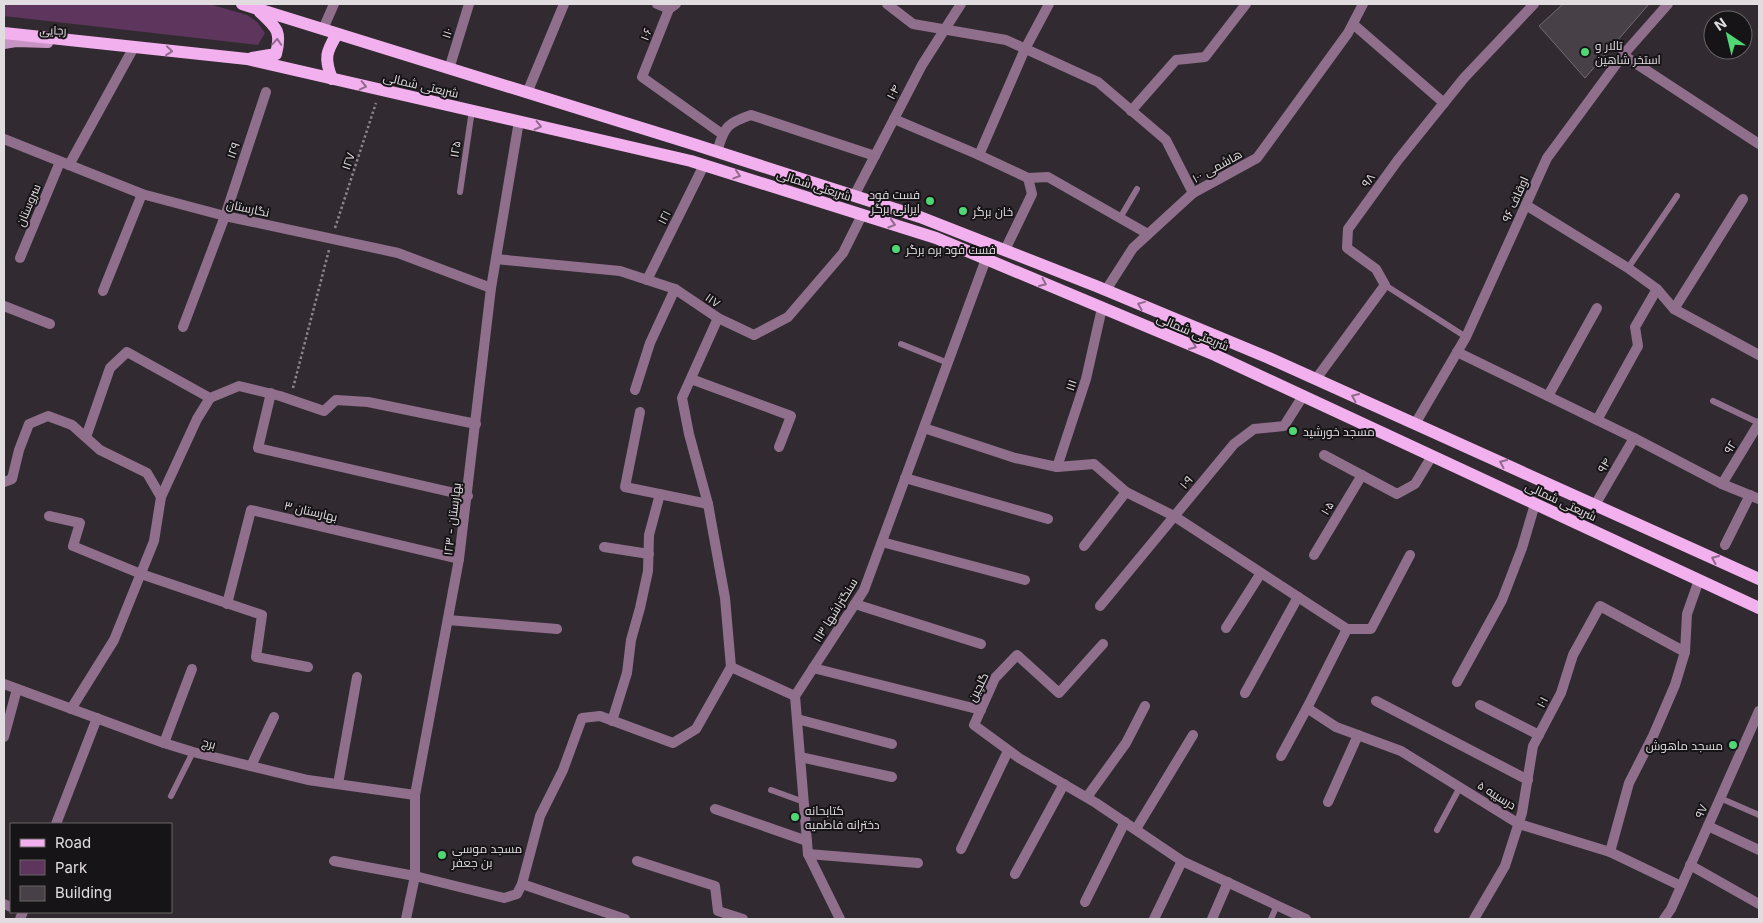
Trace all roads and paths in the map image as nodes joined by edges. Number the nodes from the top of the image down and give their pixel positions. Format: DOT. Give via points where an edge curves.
graph roads {
  1 [pos="242,4"];
  2 [pos="334,4"];
  3 [pos="469,4"];
  4 [pos="564,4"];
  5 [pos="656,4"];
  6 [pos="887,4"];
  7 [pos="961,4"];
  8 [pos="1049,4"];
  9 [pos="1246,4"];
  10 [pos="1363,4"];
  11 [pos="1534,4"];
  12 [pos="1668,4"];
  13 [pos="672,7"];
  14 [pos="257,9"];
  15 [pos="1352,24"];
  16 [pos="323,29"];
  17 [pos="945,30"];
  18 [pos="4,33"];
  19 [pos="337,34"];
  20 [pos="4,44"];
  21 [pos="103,44"];
  22 [pos="134,47"];
  23 [pos="1025,49"];
  24 [pos="1623,55"];
  25 [pos="247,59"];
  26 [pos="449,69"];
  27 [pos="332,79"];
  28 [pos="380,90"];
  29 [pos="266,92"];
  30 [pos="527,93"];
  31 [pos="1444,103"];
  32 [pos="472,110"];
  33 [pos="1131,111"];
  34 [pos="894,119"];
  35 [pos="519,121"];
  36 [pos="722,134"];
  37 [pos="4,139"];
  38 [pos="1759,144"];
  39 [pos="717,152"];
  40 [pos="979,155"];
  41 [pos="875,156"];
  42 [pos="65,163"];
  43 [pos="704,165"];
  44 [pos="1028,178"];
  45 [pos="1137,189"];
  46 [pos="460,192"];
  47 [pos="1193,193"];
  48 [pos="142,194"];
  49 [pos="854,196"];
  50 [pos="1677,196"];
  51 [pos="1743,199"];
  52 [pos="1526,205"];
  53 [pos="862,215"];
  54 [pos="224,216"];
  55 [pos="1120,218"];
  56 [pos="1148,234"];
  57 [pos="332,239"];
  58 [pos="1005,250"];
  59 [pos="20,258"];
  60 [pos="496,259"];
  61 [pos="986,259"];
  62 [pos="1628,268"];
  63 [pos="647,280"];
  64 [pos="1385,285"];
  65 [pos="491,288"];
  66 [pos="675,289"];
  67 [pos="1657,289"];
  68 [pos="1106,290"];
  69 [pos="103,291"];
  70 [pos="4,306"];
  71 [pos="1102,308"];
  72 [pos="1597,308"];
  73 [pos="1674,309"];
  74 [pos="718,318"];
  75 [pos="50,324"];
  76 [pos="183,327"];
  77 [pos="1466,337"];
  78 [pos="1223,339"];
  79 [pos="901,344"];
  80 [pos="1457,352"];
  81 [pos="1759,355"];
  82 [pos="1215,356"];
  83 [pos="948,362"];
  84 [pos="690,379"];
  85 [pos="1316,379"];
  86 [pos="635,390"];
  87 [pos="271,394"];
  88 [pos="1303,396"];
  89 [pos="1548,396"];
  90 [pos="210,398"];
  91 [pos="290,399"];
  92 [pos="1713,401"];
  93 [pos="640,412"];
  94 [pos="1597,420"];
  95 [pos="1759,423"];
  96 [pos="476,424"];
  97 [pos="1415,424"];
  98 [pos="924,428"];
  99 [pos="86,438"];
  100 [pos="1634,438"];
  101 [pos="779,447"];
  102 [pos="1324,454"];
  103 [pos="1432,456"];
  104 [pos="1057,467"];
  105 [pos="1362,475"];
  106 [pos="906,478"];
  107 [pos="4,482"];
  108 [pos="1722,484"];
  109 [pos="1126,492"];
  110 [pos="660,494"];
  111 [pos="468,496"];
  112 [pos="161,497"];
  113 [pos="1755,497"];
  114 [pos="708,504"];
  115 [pos="1535,504"];
  116 [pos="1595,505"];
  117 [pos="49,516"];
  118 [pos="1174,516"];
  119 [pos="1048,519"];
  120 [pos="882,542"];
  121 [pos="1725,545"];
  122 [pos="1084,546"];
  123 [pos="604,547"];
  124 [pos="649,554"];
  125 [pos="1314,555"];
  126 [pos="1410,555"];
  127 [pos="460,559"];
  128 [pos="1261,573"];
  129 [pos="141,574"];
  130 [pos="1759,579"];
  131 [pos="1025,580"];
  132 [pos="1699,580"];
  133 [pos="1298,597"];
  134 [pos="227,604"];
  135 [pos="855,604"];
  136 [pos="1100,606"];
  137 [pos="1759,608"];
  138 [pos="448,620"];
  139 [pos="1226,628"];
  140 [pos="1346,628"];
  141 [pos="557,629"];
  142 [pos="981,644"];
  143 [pos="1103,644"];
  144 [pos="1685,652"];
  145 [pos="731,666"];
  146 [pos="308,667"];
  147 [pos="814,668"];
  148 [pos="192,669"];
  149 [pos="357,677"];
  150 [pos="1457,682"];
  151 [pos="4,684"];
  152 [pos="17,690"];
  153 [pos="1245,693"];
  154 [pos="795,696"];
  155 [pos="1376,701"];
  156 [pos="1480,705"];
  157 [pos="1145,706"];
  158 [pos="1307,708"];
  159 [pos="71,709"];
  160 [pos="981,710"];
  161 [pos="1759,712"];
  162 [pos="274,716"];
  163 [pos="97,718"];
  164 [pos="797,719"];
  165 [pos="612,720"];
  166 [pos="1193,735"];
  167 [pos="1358,735"];
  168 [pos="1539,735"];
  169 [pos="4,737"];
  170 [pos="164,743"];
  171 [pos="892,744"];
  172 [pos="1008,751"];
  173 [pos="193,752"];
  174 [pos="1280,756"];
  175 [pos="800,757"];
  176 [pos="251,766"];
  177 [pos="892,777"];
  178 [pos="1528,780"];
  179 [pos="338,784"];
  180 [pos="1064,784"];
  181 [pos="1460,787"];
  182 [pos="771,790"];
  183 [pos="415,795"];
  184 [pos="170,796"];
  185 [pos="1088,798"];
  186 [pos="1720,798"];
  187 [pos="804,802"];
  188 [pos="1328,802"];
  189 [pos="715,809"];
  190 [pos="1759,815"];
  191 [pos="1520,819"];
  192 [pos="1125,822"];
  193 [pos="56,823"];
  194 [pos="1708,826"];
  195 [pos="1136,829"];
  196 [pos="1437,830"];
  197 [pos="807,841"];
  198 [pos="961,849"];
  199 [pos="1759,850"];
  200 [pos="1610,852"];
  201 [pos="808,854"];
  202 [pos="1182,860"];
  203 [pos="334,861"];
  204 [pos="637,861"];
  205 [pos="918,862"];
  206 [pos="1690,865"];
  207 [pos="1015,874"];
  208 [pos="415,876"];
  209 [pos="1228,882"];
  210 [pos="522,884"];
  211 [pos="1681,886"];
  212 [pos="1085,902"];
  213 [pos="1759,904"];
  214 [pos="1277,905"];
  215 [pos="406,919"];
  216 [pos="625,919"];
  217 [pos="743,919"];
  218 [pos="840,919"];
  219 [pos="1154,919"];
  220 [pos="1212,919"];
  221 [pos="1272,919"];
  222 [pos="1306,919"];
  223 [pos="1474,919"];
  224 [pos="1664,919"];
  1 -- 14 [label="main road, شریعتی شمالی"];
  2 -- 16 [label="street"];
  3 -- 26 [label="street, ۱۱۰"];
  4 -- 30 [label="street"];
  5 -- 13 [label="street"];
  6 -- 17 [label="street" via="913,24"];
  7 -- 17 [label="street, ۱۰۴"];
  8 -- 23 [label="street"];
  9 -- 33 [label="street" via="1205,57 1176,60"];
  10 -- 15 [label="street, هاشمی ۱۰۰"];
  11 -- 31 [label="street, ۹۸"];
  12 -- 24 [label="street, اوقاف ۹۶"];
  13 -- 36 [label="street, ۱۰۶" via="642,77"];
  14 -- 16 [label="main road, شریعتی شمالی"];
  25 -- 14 [label="main road, one-way" via="276,54 279,41 277,27"];
  15 -- 31 [label="street"];
  15 -- 47 [label="street, هاشمی ۱۰۰" via="1257,158"];
  16 -- 19 [label="main road, شریعتی شمالی"];
  17 -- 23 [label="street" via="1006,40"];
  17 -- 34 [label="street, ۱۰۴" via="922,65"];
  18 -- 21 [label="main road, شریعتی شمالی"];
  19 -- 26 [label="main road, شریعتی شمالی"];
  19 -- 27 [label="main road" via="327,51"];
  20 -- 21 [label="main road, رجایی"];
  21 -- 22 [label="main road, شریعتی شمالی"];
  22 -- 25 [label="main road, شریعتی شمالی, one-way"];
  22 -- 42 [label="street, سروستان"];
  23 -- 33 [label="street" via="1098,82"];
  23 -- 40 [label="street"];
  24 -- 38 [label="street"];
  24 -- 52 [label="street, اوقاف ۹۶" via="1547,158"];
  25 -- 27 [label="main road, شریعتی شمالی"];
  26 -- 30 [label="main road, شریعتی شمالی"];
  27 -- 28 [label="main road, شریعتی شمالی, one-way"];
  28 -- 32 [label="main road, شریعتی شمالی"];
  28 -- 57 [label="path, ۱۲۷"];
  29 -- 54 [label="street, ۱۲۹"];
  30 -- 39 [label="main road, شریعتی شمالی"];
  31 -- 64 [label="street, ۹۸" via="1348,229 1347,248 1376,269"];
  32 -- 35 [label="main road, شریعتی شمالی"];
  32 -- 46 [label="lane, ۱۲۵"];
  33 -- 47 [label="street" via="1166,140"];
  34 -- 40 [label="street"];
  34 -- 41 [label="street, ۱۰۴"];
  35 -- 43 [label="main road, شریعتی شمالی, one-way"];
  35 -- 60 [label="street, بهارستان - ۱۲۳"];
  36 -- 39 [label="street"];
  36 -- 41 [label="street" via="733,121 751,115"];
  37 -- 42 [label="street, نگارستان"];
  39 -- 49 [label="main road, شریعتی شمالی"];
  40 -- 44 [label="street"];
  41 -- 49 [label="street, ۱۰۴"];
  42 -- 48 [label="street, نگارستان"];
  42 -- 59 [label="street, سروستان"];
  43 -- 53 [label="main road, شریعتی شمالی, one-way"];
  43 -- 63 [label="street, ۱۲۱"];
  44 -- 55 [label="street" via="1048,177"];
  44 -- 58 [label="street" via="1032,194"];
  45 -- 55 [label="lane"];
  47 -- 56 [label="street, هاشمی ۱۰۰"];
  48 -- 54 [label="street, نگارستان"];
  48 -- 69 [label="street"];
  49 -- 58 [label="main road, شریعتی شمالی"];
  50 -- 62 [label="lane"];
  51 -- 73 [label="street"];
  52 -- 62 [label="street"];
  52 -- 77 [label="street, اوقاف ۹۶"];
  53 -- 61 [label="main road, شریعتی شمالی, one-way" via="936,238"];
  53 -- 74 [label="street, ۱۱۷" via="842,253 788,317 754,335"];
  54 -- 57 [label="street, نگارستان"];
  54 -- 76 [label="street, ۱۲۹"];
  55 -- 56 [label="street"];
  56 -- 68 [label="street, هاشمی ۱۰۰" via="1133,248"];
  57 -- 65 [label="street, نگارستان" via="398,253"];
  57 -- 91 [label="path, ۱۲۷"];
  58 -- 68 [label="main road, شریعتی شمالی"];
  60 -- 63 [label="street, ۱۱۷" via="620,271"];
  60 -- 65 [label="street, بهارستان - ۱۲۳"];
  61 -- 71 [label="main road, شریعتی شمالی, one-way"];
  61 -- 83 [label="street, سنگتراشها ۱۱۳"];
  62 -- 67 [label="street"];
  63 -- 66 [label="street, ۱۱۷"];
  64 -- 77 [label="lane"];
  64 -- 85 [label="street"];
  65 -- 96 [label="street, بهارستان - ۱۲۳"];
  66 -- 74 [label="street, ۱۱۷"];
  66 -- 86 [label="street" via="650,343"];
  67 -- 73 [label="street"];
  67 -- 94 [label="street" via="1635,327 1638,346"];
  78 -- 68 [label="main road, شریعتی شمالی, one-way"];
  70 -- 75 [label="street"];
  71 -- 82 [label="main road, شریعتی شمالی, one-way"];
  71 -- 104 [label="street, ۱۱۱" via="1086,379"];
  72 -- 89 [label="street"];
  73 -- 81 [label="street"];
  74 -- 84 [label="street"];
  77 -- 80 [label="street, اوقاف ۹۶"];
  78 -- 82 [label="main road"];
  78 -- 85 [label="main road, شریعتی شمالی"];
  79 -- 83 [label="lane"];
  80 -- 89 [label="street"];
  80 -- 97 [label="street, اوقاف ۹۶"];
  82 -- 88 [label="main road, شریعتی شمالی"];
  83 -- 98 [label="street, سنگتراشها ۱۱۳"];
  84 -- 101 [label="street" via="791,416"];
  84 -- 114 [label="street" via="682,398"];
  97 -- 85 [label="main road, شریعتی شمالی, one-way"];
  87 -- 90 [label="street" via="239,386"];
  87 -- 91 [label="street"];
  87 -- 111 [label="street" via="258,448"];
  88 -- 103 [label="main road, شریعتی شمالی"];
  88 -- 118 [label="street, ۱۰۹" via="1284,426 1254,429 1234,444"];
  89 -- 94 [label="street"];
  90 -- 99 [label="street" via="127,352 110,368"];
  90 -- 112 [label="street"];
  91 -- 96 [label="street" via="324,411 336,400 368,402"];
  92 -- 95 [label="lane"];
  93 -- 110 [label="street" via="625,487"];
  94 -- 100 [label="street"];
  95 -- 108 [label="street, ۹۲"];
  96 -- 111 [label="street, بهارستان - ۱۲۳"];
  116 -- 97 [label="main road, شریعتی شمالی, one-way"];
  98 -- 104 [label="street" via="1015,458"];
  98 -- 106 [label="street, سنگتراشها ۱۱۳"];
  99 -- 107 [label="street" via="72,425 48,416 29,424 12,479"];
  99 -- 112 [label="street" via="100,450 148,473"];
  100 -- 108 [label="street"];
  100 -- 116 [label="street, ۹۴"];
  102 -- 105 [label="street"];
  103 -- 105 [label="street" via="1415,484 1397,494"];
  103 -- 115 [label="main road, شریعتی شمالی"];
  104 -- 109 [label="street" via="1094,464"];
  105 -- 125 [label="street, ۱۰۵"];
  106 -- 119 [label="street"];
  106 -- 120 [label="street, سنگتراشها ۱۱۳"];
  108 -- 113 [label="street"];
  109 -- 118 [label="street"];
  109 -- 122 [label="street"];
  110 -- 114 [label="street"];
  110 -- 124 [label="street" via="649,534"];
  111 -- 127 [label="street, بهارستان - ۱۲۳"];
  112 -- 129 [label="street" via="154,541"];
  113 -- 121 [label="street"];
  114 -- 145 [label="street" via="724,598"];
  115 -- 132 [label="main road, شریعتی شمالی"];
  115 -- 150 [label="street" via="1502,600"];
  130 -- 116 [label="main road, شریعتی شمالی, one-way"];
  117 -- 129 [label="street" via="80,523 73,546"];
  118 -- 128 [label="street"];
  118 -- 136 [label="street, ۱۰۹"];
  120 -- 131 [label="street"];
  120 -- 135 [label="street, سنگتراشها ۱۱۳" via="864,590"];
  123 -- 124 [label="street"];
  124 -- 165 [label="street" via="627,673"];
  126 -- 140 [label="street" via="1370,629"];
  127 -- 134 [label="street, بهارستان ۳" via="251,510"];
  127 -- 138 [label="street, بهارستان - ۱۲۳"];
  128 -- 133 [label="street"];
  128 -- 139 [label="street"];
  129 -- 134 [label="street"];
  129 -- 159 [label="street" via="114,640"];
  132 -- 137 [label="main road, شریعتی شمالی"];
  132 -- 144 [label="street" via="1687,614"];
  133 -- 140 [label="street"];
  133 -- 153 [label="street"];
  134 -- 146 [label="street" via="262,615 256,657"];
  135 -- 142 [label="street"];
  135 -- 147 [label="street, سنگتراشها ۱۱۳"];
  138 -- 141 [label="street"];
  138 -- 183 [label="street, بهارستان - ۱۲۳"];
  140 -- 158 [label="street"];
  143 -- 160 [label="street, گلچین" via="1059,693 1018,655 995,678"];
  144 -- 168 [label="street, ۱۰۱" via="1600,606 1573,655 1561,693"];
  144 -- 200 [label="street" via="1675,685 1629,783"];
  145 -- 154 [label="street"];
  145 -- 165 [label="street" via="696,729 673,743"];
  147 -- 154 [label="street, سنگتراشها ۱۱۳"];
  147 -- 160 [label="street"];
  148 -- 170 [label="street"];
  149 -- 179 [label="street"];
  151 -- 152 [label="street, برج"];
  152 -- 159 [label="street, برج"];
  152 -- 169 [label="street"];
  154 -- 164 [label="street"];
  155 -- 178 [label="street"];
  156 -- 168 [label="street"];
  157 -- 185 [label="street" via="1126,743"];
  158 -- 167 [label="street, درسیبه ۵" via="1336,727"];
  158 -- 174 [label="street"];
  159 -- 163 [label="street, برج"];
  160 -- 172 [label="street, گلچین" via="974,725"];
  161 -- 186 [label="street, ۹۷"];
  162 -- 176 [label="street"];
  163 -- 170 [label="street, برج"];
  163 -- 193 [label="street"];
  164 -- 171 [label="street"];
  164 -- 175 [label="street"];
  165 -- 210 [label="street" via="600,716 582,718 563,770 540,816"];
  166 -- 195 [label="street"];
  167 -- 181 [label="street, درسیبه ۵" via="1401,751"];
  167 -- 188 [label="street"];
  168 -- 178 [label="street, ۱۰۱" via="1533,746"];
  170 -- 173 [label="street, برج"];
  172 -- 180 [label="street, گلچین"];
  172 -- 198 [label="street"];
  173 -- 176 [label="street, برج"];
  173 -- 184 [label="lane"];
  175 -- 177 [label="street"];
  175 -- 187 [label="street"];
  176 -- 179 [label="street, برج"];
  178 -- 191 [label="street, ۱۰۱"];
  179 -- 183 [label="street, برج"];
  180 -- 185 [label="street, گلچین"];
  180 -- 207 [label="street"];
  181 -- 191 [label="street, درسیبه ۵"];
  181 -- 196 [label="lane"];
  182 -- 187 [label="lane"];
  183 -- 208 [label="street, بهارستان - ۱۲۳"];
  185 -- 192 [label="street, گلچین"];
  186 -- 190 [label="lane"];
  186 -- 194 [label="street, ۹۷"];
  187 -- 197 [label="street"];
  189 -- 197 [label="street"];
  191 -- 200 [label="street, درسیبه ۵"];
  191 -- 223 [label="street, ۱۰۱" via="1505,866"];
  192 -- 195 [label="street, گلچین"];
  192 -- 212 [label="street"];
  194 -- 199 [label="street"];
  194 -- 206 [label="street, ۹۷"];
  195 -- 202 [label="street, گلچین"];
  197 -- 201 [label="street"];
  200 -- 211 [label="street, درسیبه ۵"];
  201 -- 205 [label="street"];
  201 -- 218 [label="street"];
  202 -- 209 [label="street, گلچین"];
  202 -- 219 [label="street"];
  203 -- 208 [label="street"];
  204 -- 217 [label="street" via="715,886 718,911"];
  206 -- 211 [label="street, ۹۷"];
  206 -- 213 [label="street"];
  208 -- 210 [label="street" via="504,898 517,894"];
  208 -- 215 [label="street, بهارستان - ۱۲۳"];
  209 -- 214 [label="street, گلچین"];
  209 -- 220 [label="street"];
  210 -- 216 [label="street"];
  211 -- 224 [label="street, ۹۷"];
  214 -- 221 [label="lane"];
  214 -- 222 [label="street, گلچین"];
}
